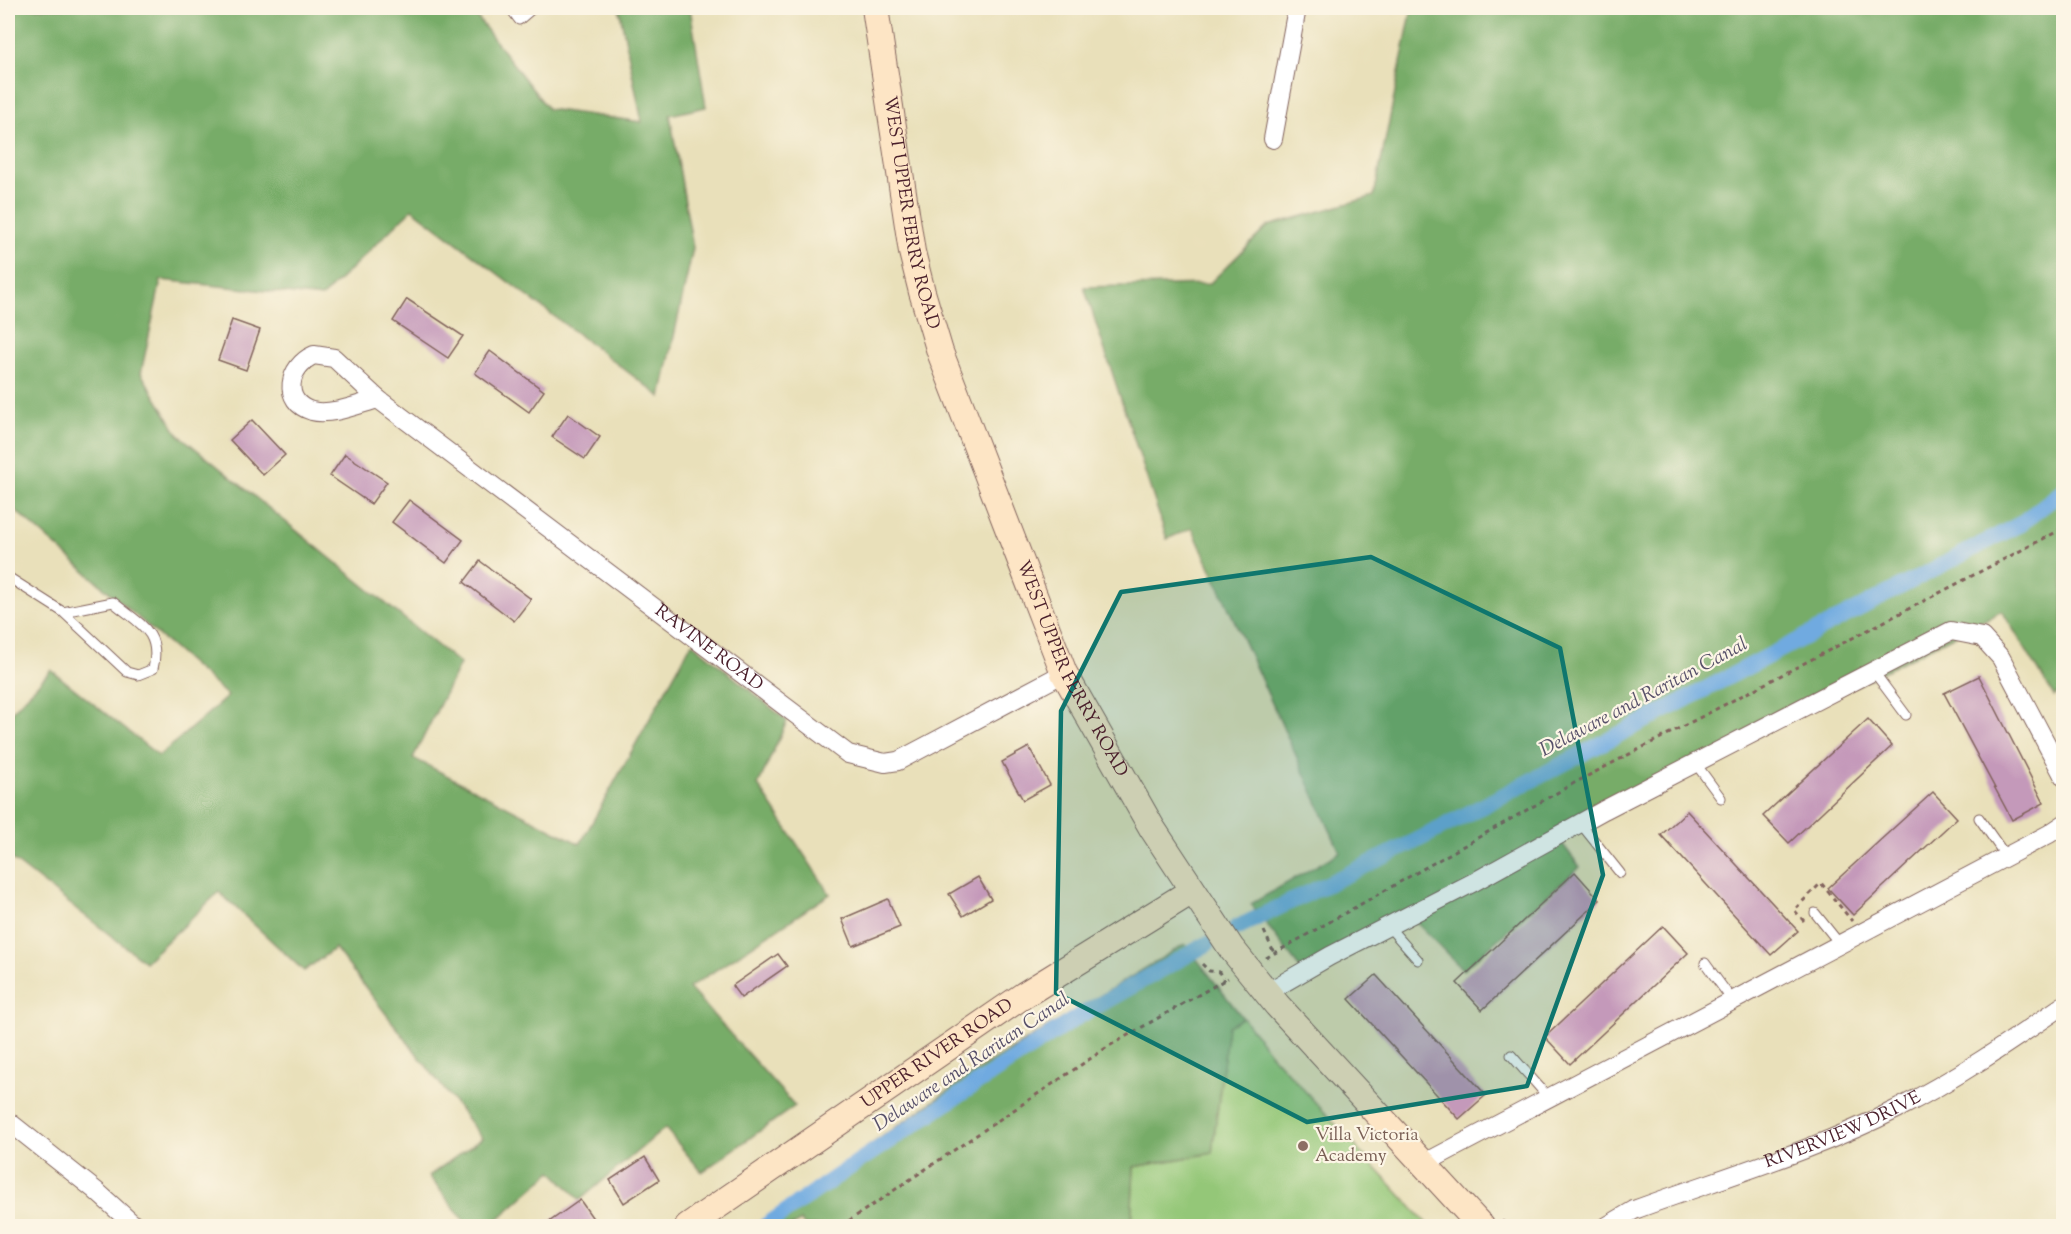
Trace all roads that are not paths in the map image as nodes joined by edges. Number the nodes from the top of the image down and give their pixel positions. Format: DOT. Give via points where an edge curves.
graph roads {
  1 [pos="510,8"];
  2 [pos="533,8"];
  3 [pos="874,8"];
  4 [pos="1297,8"];
  5 [pos="1273,138"];
  6 [pos="378,399"];
  7 [pos="8,577"];
  8 [pos="63,612"];
  9 [pos="1874,672"];
  10 [pos="1064,673"];
  11 [pos="1906,715"];
  12 [pos="1696,764"];
  13 [pos="2064,777"];
  14 [pos="1721,798"];
  15 [pos="1979,818"];
  16 [pos="1580,824"];
  17 [pos="2064,824"];
  18 [pos="2005,855"];
  19 [pos="1620,873"];
  20 [pos="1192,891"];
  21 [pos="1815,913"];
  22 [pos="1388,926"];
  23 [pos="1839,943"];
  24 [pos="1418,960"];
  25 [pos="1705,963"];
  26 [pos="1266,993"];
  27 [pos="1732,1000"];
  28 [pos="2064,1005"];
  29 [pos="1511,1054"];
  30 [pos="1549,1098"];
  31 [pos="8,1121"];
  32 [pos="1423,1164"];
  33 [pos="135,1227"];
  34 [pos="688,1227"];
  35 [pos="1481,1227"];
  36 [pos="1607,1227"];
  1 -- 2 [label="lane" via="519,20"];
  3 -- 10 [label="main road, WEST UPPER FERRY ROAD" via="912,252 922,292 940,352"];
  4 -- 5 [label="street"];
  6 -- 10 [label="street, RAVINE ROAD" via="848,754 885,763 898,761"];
  7 -- 8 [label="lane"];
  8 -- 8 [label="lane" via="127,672 138,675 153,669 157,652 153,636 112,602"];
  9 -- 11 [label="lane"];
  9 -- 12 [label="street"];
  9 -- 13 [label="street" via="1951,631 1982,637 2001,658"];
  10 -- 20 [label="main road, WEST UPPER FERRY ROAD"];
  12 -- 14 [label="lane"];
  12 -- 16 [label="street"];
  15 -- 18 [label="lane"];
  16 -- 19 [label="lane"];
  16 -- 22 [label="street"];
  17 -- 18 [label="street"];
  18 -- 23 [label="street"];
  20 -- 26 [label="main road, WEST UPPER FERRY ROAD"];
  20 -- 34 [label="main road, UPPER RIVER ROAD" via="1024,995"];
  21 -- 23 [label="lane"];
  22 -- 24 [label="lane"];
  22 -- 26 [label="street"];
  23 -- 27 [label="street"];
  25 -- 27 [label="lane"];
  26 -- 32 [label="main road, WEST UPPER FERRY ROAD"];
  27 -- 30 [label="street"];
  28 -- 36 [label="street, RIVERVIEW DRIVE" via="1962,1073 1896,1109 1838,1136 1634,1210"];
  29 -- 30 [label="lane"];
  30 -- 32 [label="street"];
  31 -- 33 [label="street"];
  32 -- 35 [label="main road, WEST UPPER FERRY ROAD"];
}
